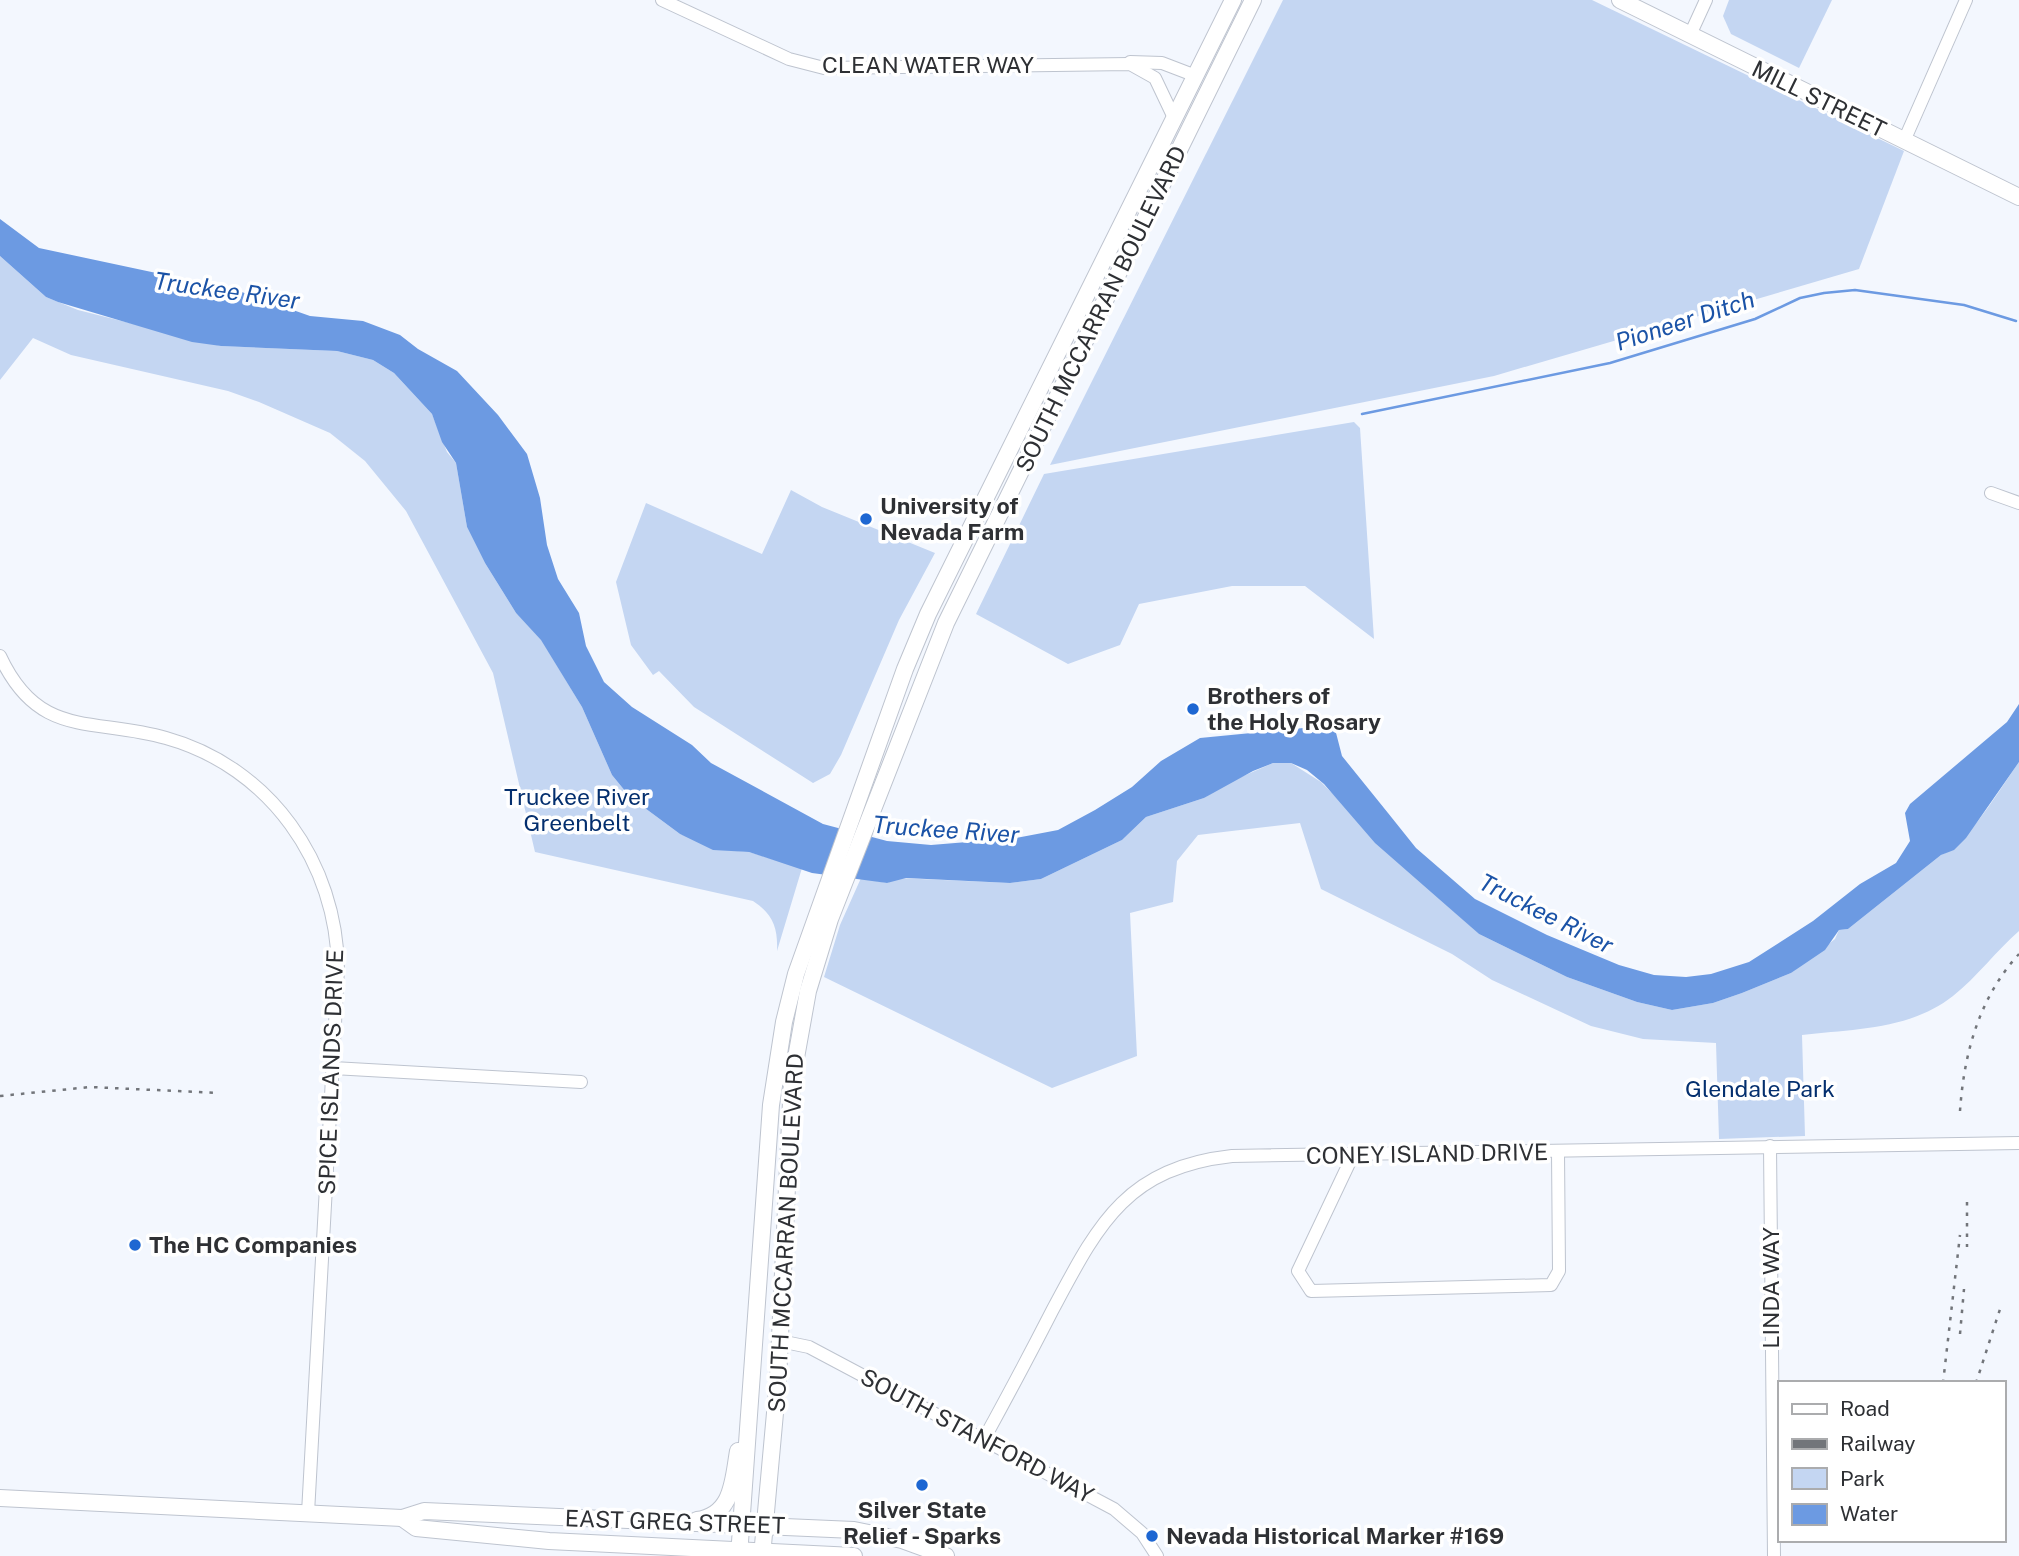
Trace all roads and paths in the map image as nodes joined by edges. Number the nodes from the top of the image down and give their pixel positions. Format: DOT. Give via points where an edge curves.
graph roads {
  1 [pos="663,0"];
  2 [pos="1233,0"];
  3 [pos="1253,0"];
  4 [pos="1620,0"];
  5 [pos="1706,0"];
  6 [pos="1966,0"];
  7 [pos="1690,35"];
  8 [pos="1123,64"];
  9 [pos="1196,76"];
  10 [pos="1175,120"];
  11 [pos="1904,141"];
  12 [pos="2019,197"];
  13 [pos="1992,493"];
  14 [pos="2019,503"];
  15 [pos="958,552"];
  16 [pos="976,561"];
  17 [pos="0,656"];
  18 [pos="866,803"];
  19 [pos="829,902"];
  20 [pos="333,1068"];
  21 [pos="580,1082"];
  22 [pos="2019,1143"];
  23 [pos="1770,1146"];
  24 [pos="1558,1152"];
  25 [pos="1353,1155"];
  26 [pos="780,1341"];
  27 [pos="754,1362"];
  28 [pos="984,1439"];
  29 [pos="0,1498"];
  30 [pos="308,1513"];
  31 [pos="547,1517"];
  32 [pos="402,1518"];
  33 [pos="669,1522"];
  34 [pos="741,1525"];
  35 [pos="765,1526"];
  36 [pos="463,1533"];
  37 [pos="668,1548"];
  38 [pos="739,1554"];
  39 [pos="763,1554"];
  40 [pos="825,1555"];
  41 [pos="694,1556"];
  42 [pos="854,1556"];
  43 [pos="946,1556"];
  44 [pos="1157,1556"];
  45 [pos="1774,1556"];
  1 -- 8 [label="street, CLEAN WATER WAY" via="789,58 824,68"];
  2 -- 9 [label="main road, SOUTH MCCARRAN BOULEVARD"];
  3 -- 16 [label="main road, SOUTH MCCARRAN BOULEVARD"];
  4 -- 7 [label="main road, MILL STREET"];
  5 -- 7 [label="street"];
  6 -- 11 [label="street"];
  7 -- 11 [label="main road, MILL STREET"];
  8 -- 9 [label="street, CLEAN WATER WAY" via="1162,62"];
  8 -- 10 [label="street, CLEAN WATER WAY" via="1144,69 1155,78"];
  9 -- 10 [label="main road, SOUTH MCCARRAN BOULEVARD"];
  10 -- 15 [label="main road, SOUTH MCCARRAN BOULEVARD"];
  11 -- 12 [label="main road, MILL STREET"];
  13 -- 14 [label="street"];
  15 -- 16 [label="main road"];
  15 -- 18 [label="main road, SOUTH MCCARRAN BOULEVARD" via="905,669"];
  16 -- 18 [label="main road, SOUTH MCCARRAN BOULEVARD"];
  17 -- 20 [label="street, SPICE ISLANDS DRIVE" via="17,686 45,710 79,725 151,734 202,751 249,780 287,818 315,864 333,915 338,969"];
  18 -- 19 [label="main road, SOUTH MCCARRAN BOULEVARD"];
  19 -- 26 [label="main road, SOUTH MCCARRAN BOULEVARD" via="792,1080"];
  19 -- 27 [label="main road, SOUTH MCCARRAN BOULEVARD" via="796,974 777,1063"];
  20 -- 21 [label="street"];
  20 -- 30 [label="street, SPICE ISLANDS DRIVE"];
  22 -- 23 [label="street, CONEY ISLAND DRIVE"];
  23 -- 24 [label="street, CONEY ISLAND DRIVE"];
  23 -- 45 [label="street, LINDA WAY"];
  24 -- 25 [label="street, CONEY ISLAND DRIVE"];
  24 -- 25 [label="street" via="1559,1271 1551,1285 1311,1291 1298,1272"];
  25 -- 28 [label="street, CONEY ISLAND DRIVE" via="1212,1158 1168,1172 1130,1195 1091,1239"];
  26 -- 28 [label="street, SOUTH STANFORD WAY" via="809,1347"];
  26 -- 35 [label="main road, SOUTH MCCARRAN BOULEVARD"];
  27 -- 33 [label="main road" via="726,1503 704,1519"];
  27 -- 34 [label="main road, SOUTH MCCARRAN BOULEVARD"];
  28 -- 44 [label="street, SOUTH STANFORD WAY" via="1114,1509 1142,1533"];
  29 -- 30 [label="main road, EAST GREG STREET"];
  30 -- 32 [label="main road, EAST GREG STREET"];
  31 -- 32 [label="main road, EAST GREG STREET" via="424,1511"];
  31 -- 33 [label="main road, EAST GREG STREET"];
  31 -- 36 [label="main road" via="535,1527"];
  32 -- 36 [label="main road, EAST GREG STREET" via="416,1528"];
  33 -- 34 [label="main road, EAST GREG STREET"];
  34 -- 35 [label="main road, EAST GREG STREET"];
  34 -- 38 [label="main road, SOUTH MCCARRAN BOULEVARD"];
  35 -- 39 [label="main road, SOUTH MCCARRAN BOULEVARD"];
  35 -- 43 [label="main road, EAST GREG STREET" via="868,1532"];
  36 -- 37 [label="main road, EAST GREG STREET"];
  37 -- 38 [label="main road, EAST GREG STREET"];
  37 -- 41 [label="main road"];
  38 -- 39 [label="main road, EAST GREG STREET"];
  39 -- 40 [label="main road, EAST GREG STREET"];
  40 -- 42 [label="main road, EAST GREG STREET"];
}
